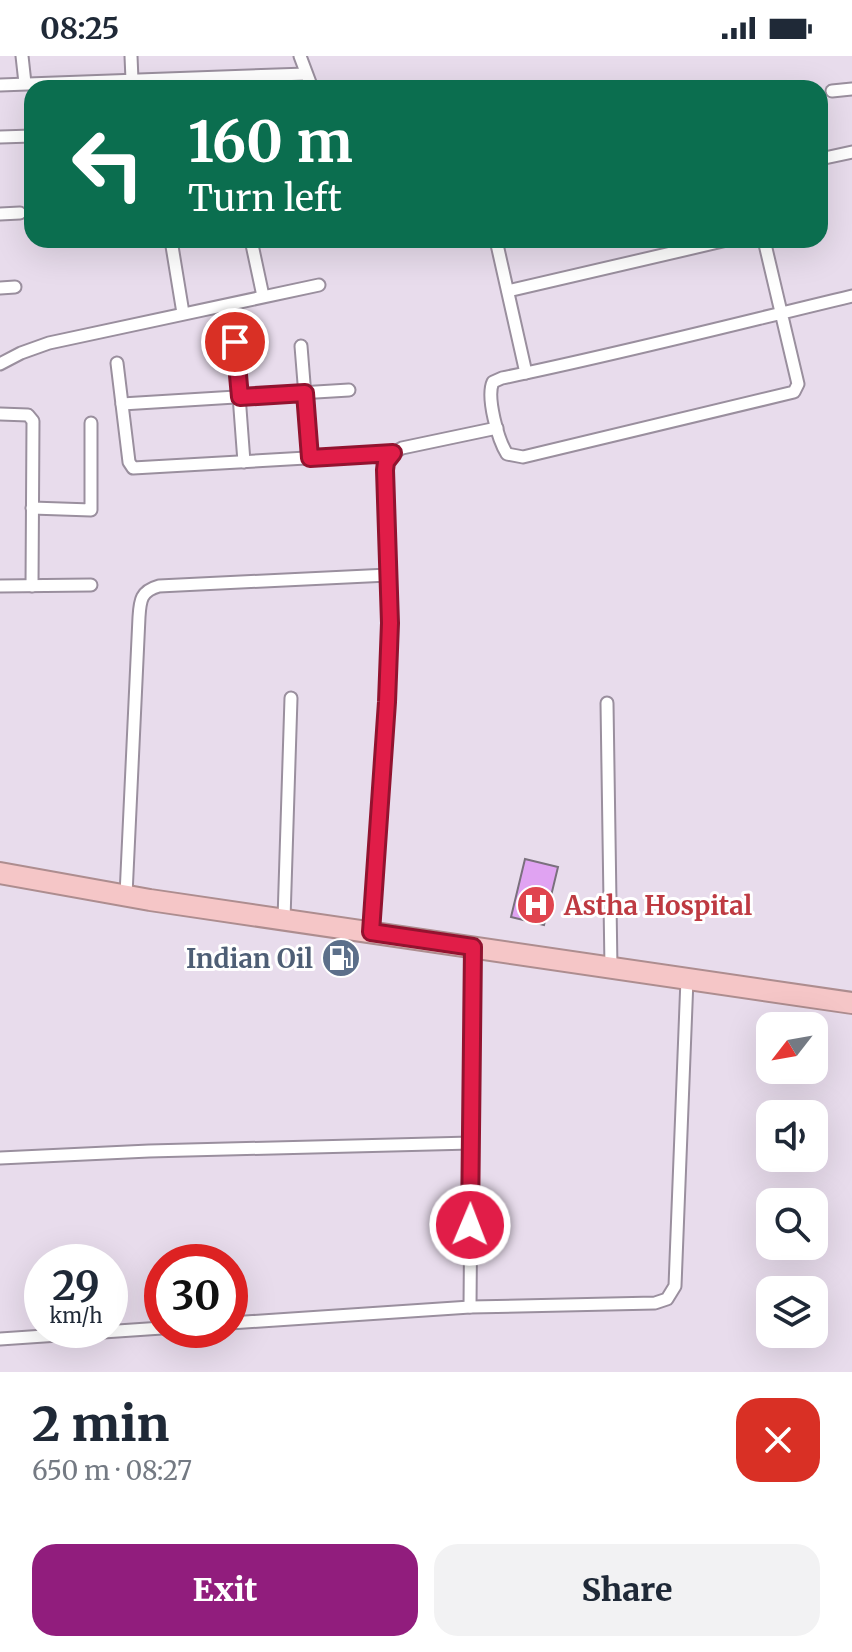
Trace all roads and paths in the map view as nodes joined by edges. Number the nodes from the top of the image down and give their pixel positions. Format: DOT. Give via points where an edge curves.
graph roads {
  1 [pos="22,56"];
  2 [pos="131,56"];
  3 [pos="300,56"];
  4 [pos="306,74"];
  5 [pos="25,80"];
  6 [pos="132,80"];
  7 [pos="309,80"];
  8 [pos="24,83"];
  9 [pos="0,85"];
  10 [pos="852,89"];
  11 [pos="832,91"];
  12 [pos="24,136"];
  13 [pos="0,137"];
  14 [pos="852,152"];
  15 [pos="828,157"];
  16 [pos="20,213"];
  17 [pos="0,214"];
  18 [pos="172,248"];
  19 [pos="253,248"];
  20 [pos="498,248"];
  21 [pos="670,248"];
  22 [pos="766,248"];
  23 [pos="319,285"];
  24 [pos="15,287"];
  25 [pos="0,288"];
  26 [pos="508,291"];
  27 [pos="263,296"];
  28 [pos="852,296"];
  29 [pos="183,313"];
  30 [pos="781,313"];
  31 [pos="235,342"];
  32 [pos="301,346"];
  33 [pos="117,363"];
  34 [pos="0,364"];
  35 [pos="526,373"];
  36 [pos="349,390"];
  37 [pos="305,393"];
  38 [pos="240,397"];
  39 [pos="122,404"];
  40 [pos="0,414"];
  41 [pos="91,423"];
  42 [pos="497,428"];
  43 [pos="393,453"];
  44 [pos="310,458"];
  45 [pos="244,462"];
  46 [pos="32,508"];
  47 [pos="388,575"];
  48 [pos="91,585"];
  49 [pos="0,586"];
  50 [pos="32,586"];
  51 [pos="291,698"];
  52 [pos="607,703"];
  53 [pos="0,873"];
  54 [pos="126,895"];
  55 [pos="284,919"];
  56 [pos="371,932"];
  57 [pos="473,947"];
  58 [pos="611,968"];
  59 [pos="687,979"];
  60 [pos="852,1003"];
  61 [pos="471,1143"];
  62 [pos="0,1158"];
  63 [pos="470,1307"];
  64 [pos="248,1322"];
  65 [pos="144,1329"];
  66 [pos="0,1339"];
  1 -- 5 [label="street"];
  2 -- 6 [label="street"];
  3 -- 4 [label="street"];
  4 -- 6 [label="street"];
  4 -- 7 [label="street"];
  8 -- 9 [label="street"];
  10 -- 11 [label="street"];
  12 -- 13 [label="street"];
  14 -- 15 [label="street"];
  16 -- 17 [label="street"];
  18 -- 29 [label="street"];
  19 -- 27 [label="street"];
  20 -- 26 [label="street"];
  21 -- 26 [label="street"];
  22 -- 30 [label="street"];
  23 -- 27 [label="street"];
  24 -- 25 [label="street"];
  26 -- 35 [label="street"];
  27 -- 29 [label="street"];
  28 -- 30 [label="street"];
  29 -- 34 [label="street" via="49,343"];
  30 -- 35 [label="street"];
  30 -- 42 [label="street" via="798,384 794,392 523,457 507,454"];
  31 -- 38 [label="street"];
  32 -- 37 [label="street"];
  33 -- 39 [label="street"];
  35 -- 42 [label="street" via="502,378 490,387"];
  36 -- 37 [label="street"];
  37 -- 38 [label="street"];
  37 -- 44 [label="street"];
  38 -- 39 [label="street"];
  38 -- 45 [label="street"];
  39 -- 45 [label="street" via="133,468"];
  40 -- 46 [label="street" via="32,418"];
  41 -- 46 [label="street" via="91,510"];
  42 -- 43 [label="street"];
  43 -- 44 [label="street"];
  43 -- 47 [label="street" via="385,470"];
  44 -- 45 [label="street"];
  46 -- 50 [label="street"];
  47 -- 54 [label="street" via="159,586 143,594"];
  47 -- 56 [label="street" via="385,740"];
  48 -- 50 [label="street"];
  49 -- 50 [label="street"];
  51 -- 55 [label="street"];
  52 -- 58 [label="street"];
  53 -- 54 [label="highway"];
  54 -- 55 [label="highway"];
  55 -- 56 [label="highway"];
  56 -- 57 [label="highway"];
  57 -- 58 [label="highway"];
  57 -- 61 [label="street"];
  58 -- 59 [label="highway"];
  59 -- 60 [label="highway"];
  59 -- 63 [label="street" via="673,1293 655,1303"];
  61 -- 62 [label="street"];
  61 -- 63 [label="street"];
  63 -- 64 [label="street"];
  65 -- 66 [label="street"];
}
